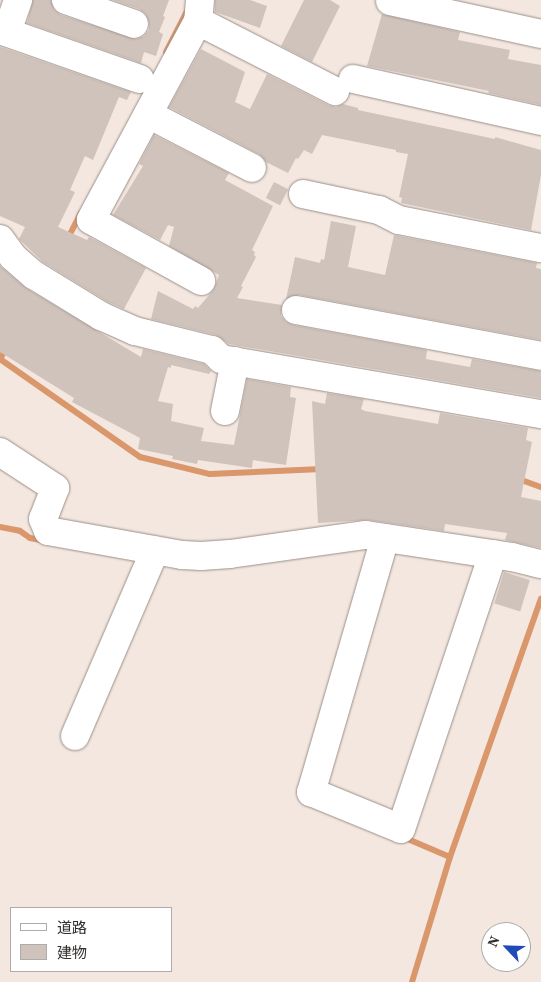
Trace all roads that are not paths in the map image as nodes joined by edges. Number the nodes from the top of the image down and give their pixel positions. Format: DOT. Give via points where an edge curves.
graph roads {
  1 [pos="18,0"];
  2 [pos="66,0"];
  3 [pos="390,1"];
  4 [pos="199,10"];
  5 [pos="134,24"];
  6 [pos="3,31"];
  7 [pos="541,34"];
  8 [pos="140,78"];
  9 [pos="148,114"];
  10 [pos="541,121"];
  11 [pos="252,168"];
  12 [pos="303,194"];
  13 [pos="0,239"];
  14 [pos="541,248"];
  15 [pos="201,282"];
  16 [pos="296,310"];
  17 [pos="541,356"];
  18 [pos="235,361"];
  19 [pos="225,411"];
  20 [pos="541,414"];
  21 [pos="0,452"];
  22 [pos="385,538"];
  23 [pos="493,554"];
  24 [pos="152,557"];
  25 [pos="541,564"];
  26 [pos="75,736"];
  1 -- 6 [label="street"];
  2 -- 5 [label="street"];
  3 -- 7 [label="street"];
  4 -- 9 [label="street"];
  4 -- 10 [label="street" via="344,85"];
  6 -- 8 [label="street"];
  9 -- 11 [label="street"];
  9 -- 15 [label="street" via="91,220"];
  12 -- 14 [label="street" via="379,210 399,220"];
  13 -- 18 [label="street" via="13,257 44,281 101,316 135,331 212,350 220,359"];
  16 -- 17 [label="street"];
  18 -- 19 [label="street"];
  18 -- 20 [label="street"];
  21 -- 24 [label="street" via="55,488 43,520 48,531"];
  22 -- 23 [label="street"];
  22 -- 23 [label="street" via="311,792 401,829"];
  22 -- 24 [label="street" via="344,536 211,555"];
  23 -- 25 [label="street"];
  24 -- 26 [label="street"];
}
